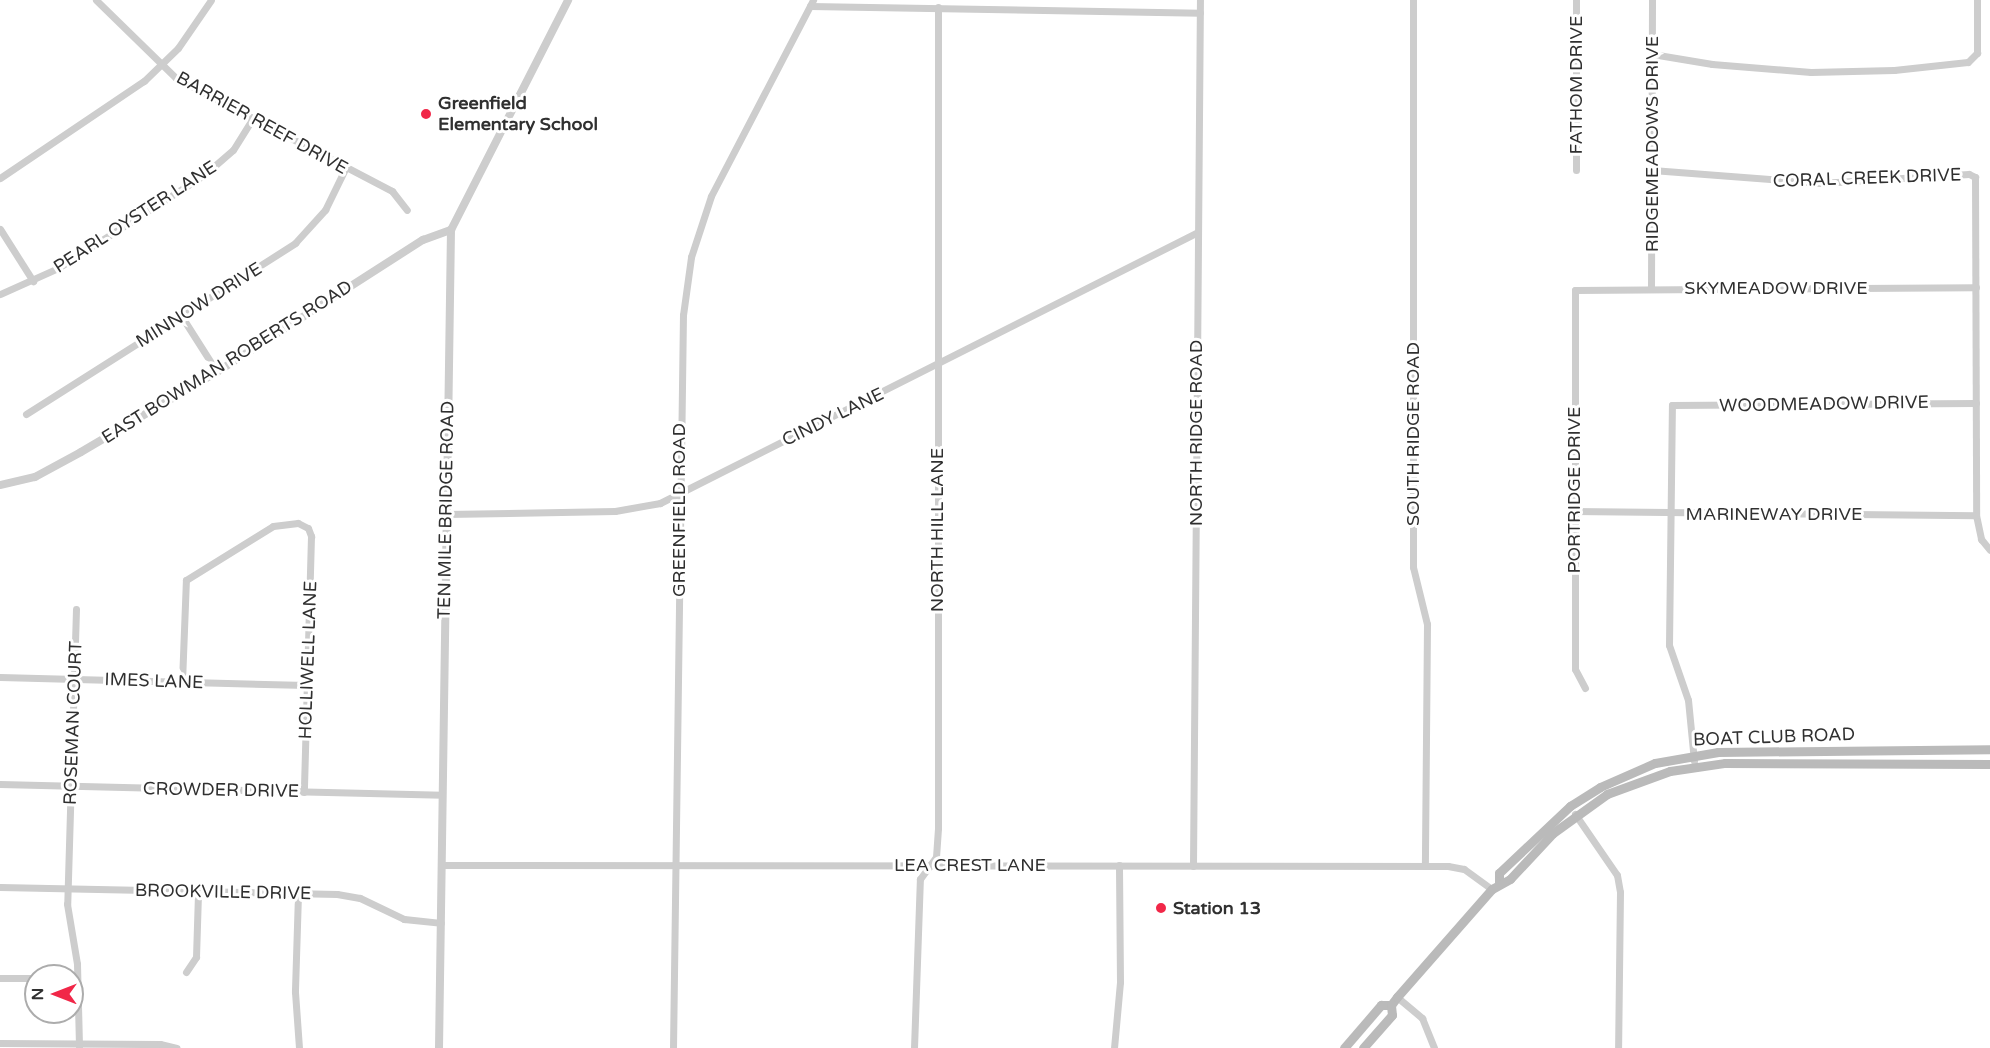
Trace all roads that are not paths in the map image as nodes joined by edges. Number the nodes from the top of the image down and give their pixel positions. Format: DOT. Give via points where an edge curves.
graph roads {
  1 [pos="96,0"];
  2 [pos="210,0"];
  3 [pos="568,0"];
  4 [pos="1200,0"];
  5 [pos="1413,0"];
  6 [pos="1576,0"];
  7 [pos="1652,0"];
  8 [pos="1977,0"];
  9 [pos="811,3"];
  10 [pos="938,7"];
  11 [pos="1200,13"];
  12 [pos="1652,54"];
  13 [pos="162,65"];
  14 [pos="252,119"];
  15 [pos="345,169"];
  16 [pos="1576,170"];
  17 [pos="1652,170"];
  18 [pos="0,178"];
  19 [pos="407,210"];
  20 [pos="0,229"];
  21 [pos="451,230"];
  22 [pos="1198,232"];
  23 [pos="33,281"];
  24 [pos="1976,287"];
  25 [pos="1651,289"];
  26 [pos="1575,290"];
  27 [pos="0,294"];
  28 [pos="182,317"];
  29 [pos="937,365"];
  30 [pos="217,372"];
  31 [pos="1976,403"];
  32 [pos="26,414"];
  33 [pos="0,486"];
  34 [pos="681,492"];
  35 [pos="1573,511"];
  36 [pos="1670,513"];
  37 [pos="446,514"];
  38 [pos="1976,515"];
  39 [pos="1990,550"];
  40 [pos="76,609"];
  41 [pos="0,677"];
  42 [pos="75,679"];
  43 [pos="182,682"];
  44 [pos="307,685"];
  45 [pos="1585,688"];
  46 [pos="1990,749"];
  47 [pos="1693,755"];
  48 [pos="1990,764"];
  49 [pos="1695,766"];
  50 [pos="0,784"];
  51 [pos="71,786"];
  52 [pos="304,792"];
  53 [pos="442,795"];
  54 [pos="1575,814"];
  55 [pos="674,864"];
  56 [pos="442,865"];
  57 [pos="929,865"];
  58 [pos="1119,865"];
  59 [pos="1193,866"];
  60 [pos="1425,866"];
  61 [pos="1495,886"];
  62 [pos="0,887"];
  63 [pos="67,889"];
  64 [pos="198,892"];
  65 [pos="298,894"];
  66 [pos="441,923"];
  67 [pos="73,964"];
  68 [pos="186,972"];
  69 [pos="0,978"];
  70 [pos="24,978"];
  71 [pos="1394,1001"];
  72 [pos="78,1024"];
  73 [pos="0,1043"];
  74 [pos="79,1046"];
  75 [pos="177,1048"];
  76 [pos="299,1048"];
  77 [pos="439,1048"];
  78 [pos="673,1048"];
  79 [pos="914,1048"];
  80 [pos="1114,1048"];
  81 [pos="1344,1048"];
  82 [pos="1363,1048"];
  83 [pos="1434,1048"];
  84 [pos="1618,1048"];
  1 -- 13 [label="street, BARRIER REEF DRIVE"];
  2 -- 13 [label="street"];
  3 -- 21 [label="street, TEN MILE BRIDGE ROAD"];
  4 -- 11 [label="street, NORTH RIDGE ROAD"];
  5 -- 60 [label="street, SOUTH RIDGE ROAD" via="1413,567 1427,624"];
  6 -- 16 [label="street, FATHOM DRIVE"];
  7 -- 12 [label="street, RIDGEMEADOWS DRIVE"];
  8 -- 12 [label="street" via="1974,60 1894,70 1811,72 1712,64"];
  9 -- 10 [label="street"];
  9 -- 34 [label="street, GREENFIELD ROAD" via="711,196 691,257 682,326"];
  10 -- 11 [label="street"];
  10 -- 29 [label="street, NORTH HILL LANE"];
  11 -- 22 [label="street, NORTH RIDGE ROAD"];
  12 -- 17 [label="street, RIDGEMEADOWS DRIVE"];
  13 -- 14 [label="street, BARRIER REEF DRIVE" via="194,89"];
  13 -- 18 [label="street" via="111,107"];
  14 -- 15 [label="street, BARRIER REEF DRIVE"];
  14 -- 23 [label="street, PEARL OYSTER LANE" via="233,150 213,168"];
  15 -- 19 [label="street, BARRIER REEF DRIVE" via="399,196"];
  15 -- 28 [label="street, MINNOW DRIVE" via="325,210 306,234"];
  17 -- 24 [label="street, CORAL CREEK DRIVE" via="1820,183 1974,176"];
  17 -- 25 [label="street, RIDGEMEADOWS DRIVE"];
  20 -- 23 [label="street"];
  21 -- 30 [label="street, EAST BOWMAN ROBERTS ROAD" via="423,240"];
  21 -- 37 [label="street, TEN MILE BRIDGE ROAD"];
  22 -- 29 [label="street, CINDY LANE"];
  22 -- 59 [label="street, NORTH RIDGE ROAD"];
  23 -- 27 [label="street, PEARL OYSTER LANE"];
  24 -- 25 [label="street, SKYMEADOW DRIVE"];
  24 -- 31 [label="street"];
  25 -- 26 [label="street, SKYMEADOW DRIVE"];
  26 -- 35 [label="street, PORTRIDGE DRIVE"];
  28 -- 30 [label="street"];
  28 -- 32 [label="street, MINNOW DRIVE"];
  29 -- 34 [label="street, CINDY LANE"];
  29 -- 57 [label="street, NORTH HILL LANE" via="938,828 936,857"];
  30 -- 33 [label="street, EAST BOWMAN ROBERTS ROAD" via="35,477"];
  31 -- 36 [label="street, WOODMEADOW DRIVE" via="1672,405"];
  31 -- 38 [label="street"];
  34 -- 37 [label="street, CINDY LANE" via="660,503 615,511"];
  34 -- 55 [label="street, GREENFIELD ROAD"];
  35 -- 36 [label="street, MARINEWAY DRIVE"];
  35 -- 45 [label="street, PORTRIDGE DRIVE" via="1575,669"];
  36 -- 38 [label="street, MARINEWAY DRIVE"];
  36 -- 47 [label="street" via="1669,645 1688,700"];
  37 -- 53 [label="street, TEN MILE BRIDGE ROAD"];
  38 -- 39 [label="street" via="1981,539"];
  40 -- 42 [label="street, ROSEMAN COURT"];
  41 -- 42 [label="street, IMES LANE"];
  42 -- 43 [label="street, IMES LANE"];
  42 -- 51 [label="street, ROSEMAN COURT"];
  43 -- 44 [label="street, IMES LANE"];
  43 -- 44 [label="street, HOLLIWELL LANE" via="186,580 267,528 298,523 308,528 311,536"];
  44 -- 52 [label="street, HOLLIWELL LANE"];
  46 -- 47 [label="main road, BOAT CLUB ROAD"];
  47 -- 49 [label="street"];
  47 -- 61 [label="main road, BOAT CLUB ROAD" via="1625,775 1570,806 1499,873"];
  48 -- 49 [label="main road, BOAT CLUB ROAD"];
  49 -- 54 [label="main road, BOAT CLUB ROAD" via="1606,794"];
  50 -- 51 [label="street, CROWDER DRIVE"];
  51 -- 52 [label="street, CROWDER DRIVE"];
  51 -- 63 [label="street, ROSEMAN COURT"];
  52 -- 53 [label="street, CROWDER DRIVE"];
  53 -- 56 [label="street, TEN MILE BRIDGE ROAD"];
  54 -- 61 [label="main road, BOAT CLUB ROAD" via="1510,879"];
  54 -- 84 [label="street" via="1617,875"];
  55 -- 56 [label="street, LEA CREST LANE"];
  55 -- 57 [label="street, LEA CREST LANE"];
  55 -- 78 [label="street, GREENFIELD ROAD"];
  56 -- 66 [label="street, TEN MILE BRIDGE ROAD"];
  57 -- 58 [label="street, LEA CREST LANE"];
  57 -- 79 [label="street, NORTH HILL LANE" via="920,879"];
  58 -- 59 [label="street, LEA CREST LANE"];
  58 -- 80 [label="street" via="1120,982"];
  59 -- 60 [label="street, LEA CREST LANE"];
  60 -- 61 [label="street, LEA CREST LANE" via="1464,868"];
  61 -- 71 [label="main road, BOAT CLUB ROAD"];
  62 -- 63 [label="street, BROOKVILLE DRIVE"];
  63 -- 64 [label="street, BROOKVILLE DRIVE"];
  63 -- 67 [label="street, ROSEMAN COURT"];
  64 -- 65 [label="street, BROOKVILLE DRIVE"];
  64 -- 68 [label="street" via="196,957"];
  65 -- 66 [label="street, BROOKVILLE DRIVE" via="350,896 404,919"];
  65 -- 76 [label="street" via="295,992"];
  66 -- 77 [label="street, TEN MILE BRIDGE ROAD"];
  69 -- 70 [label="street"];
  71 -- 81 [label="main road, BOAT CLUB ROAD" via="1381,1005"];
  71 -- 82 [label="main road, BOAT CLUB ROAD" via="1392,1015"];
  71 -- 83 [label="street" via="1422,1018"];
  72 -- 74 [label="street, ROSEMAN COURT"];
  73 -- 74 [label="street"];
  74 -- 75 [label="street" via="160,1044"];
}
